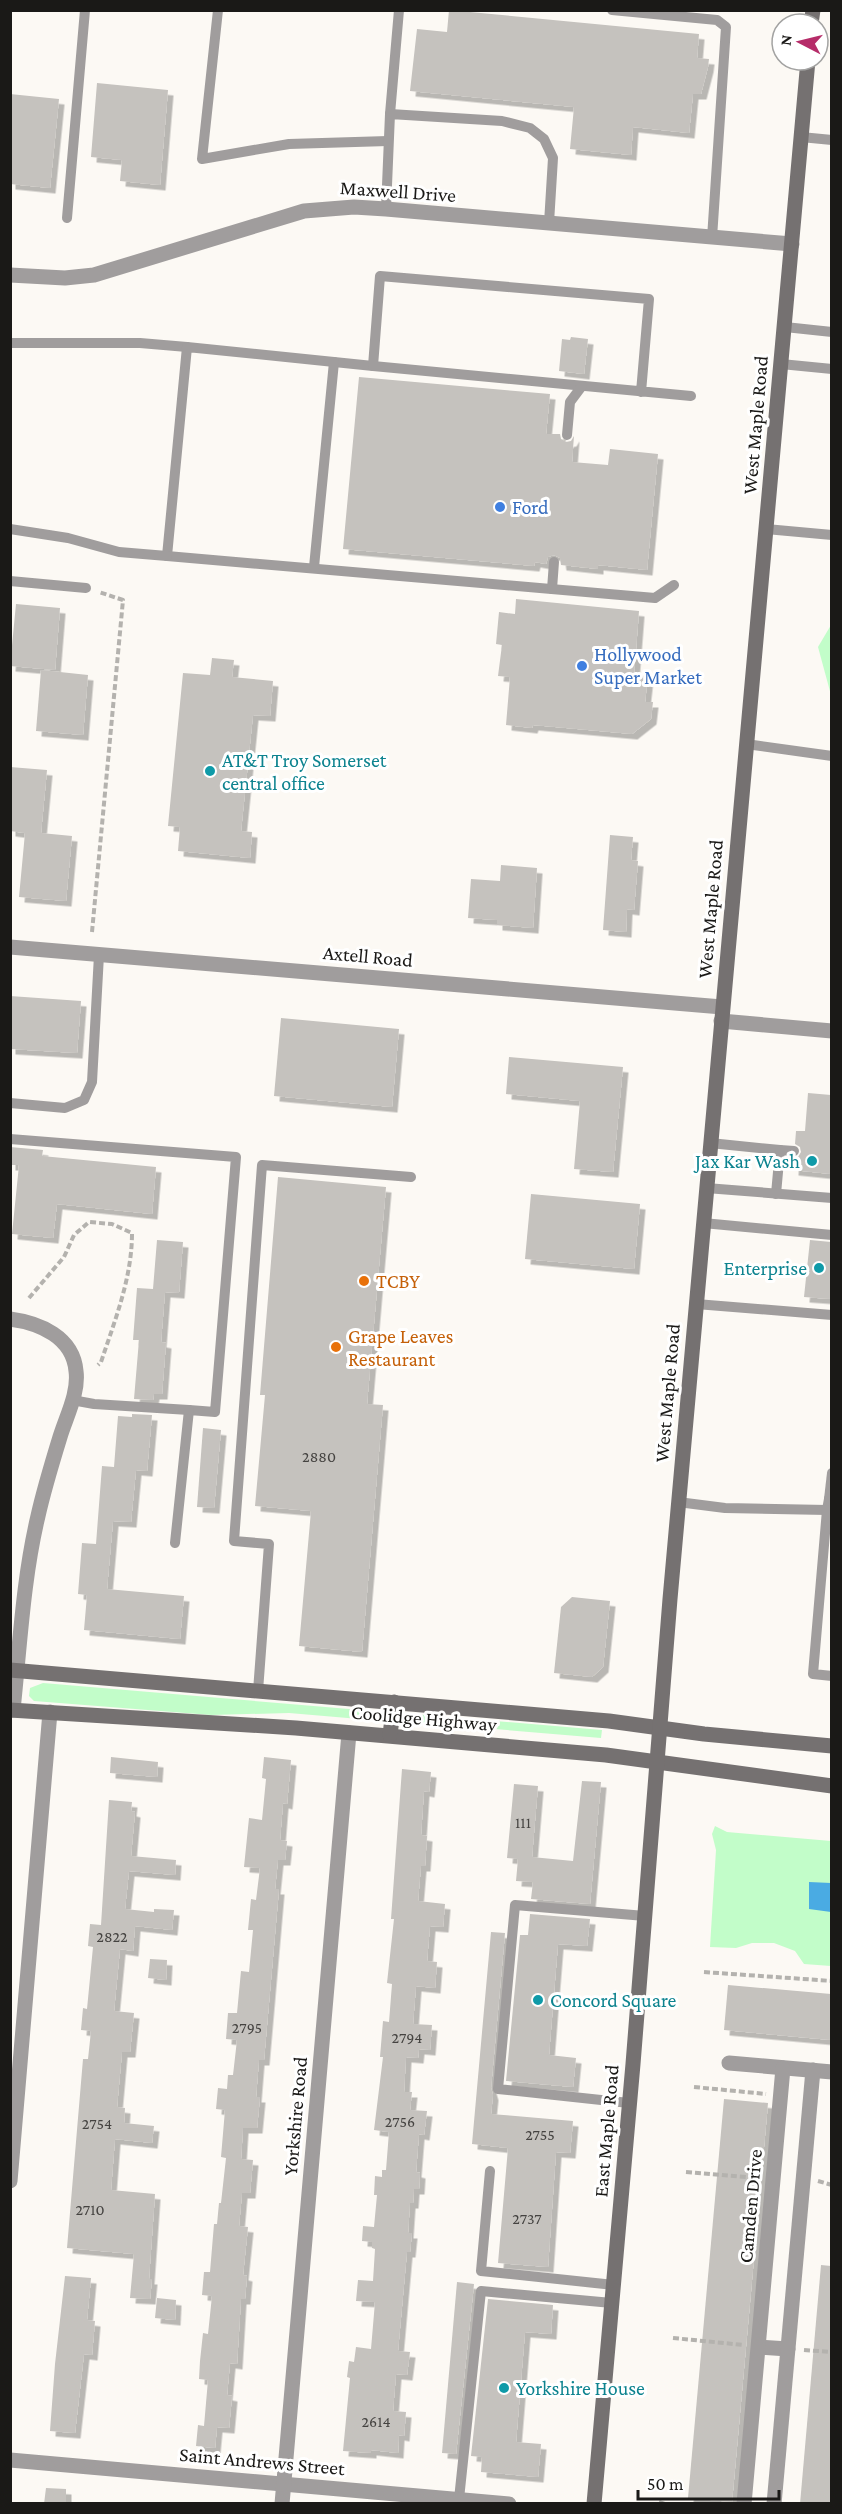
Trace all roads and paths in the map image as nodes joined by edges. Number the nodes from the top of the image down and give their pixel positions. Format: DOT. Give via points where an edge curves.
graph roads {
  1 [pos="85,10"];
  2 [pos="218,10"];
  3 [pos="399,10"];
  4 [pos="612,10"];
  5 [pos="807,72"];
  6 [pos="390,114"];
  7 [pos="801,137"];
  8 [pos="831,140"];
  9 [pos="388,141"];
  10 [pos="386,209"];
  11 [pos="67,218"];
  12 [pos="549,223"];
  13 [pos="712,238"];
  14 [pos="792,244"];
  15 [pos="10,275"];
  16 [pos="785,327"];
  17 [pos="831,332"];
  18 [pos="10,343"];
  19 [pos="187,347"];
  20 [pos="334,362"];
  21 [pos="781,364"];
  22 [pos="373,366"];
  23 [pos="831,369"];
  24 [pos="582,386"];
  25 [pos="641,392"];
  26 [pos="691,396"];
  27 [pos="567,435"];
  28 [pos="10,529"];
  29 [pos="766,529"];
  30 [pos="831,535"];
  31 [pos="167,556"];
  32 [pos="554,562"];
  33 [pos="314,567"];
  34 [pos="10,581"];
  35 [pos="674,585"];
  36 [pos="86,588"];
  37 [pos="552,589"];
  38 [pos="746,744"];
  39 [pos="831,756"];
  40 [pos="92,932"];
  41 [pos="10,947"];
  42 [pos="99,955"];
  43 [pos="722,1014"];
  44 [pos="831,1030"];
  45 [pos="10,1103"];
  46 [pos="10,1138"];
  47 [pos="710,1143"];
  48 [pos="780,1150"];
  49 [pos="794,1151"];
  50 [pos="411,1177"];
  51 [pos="706,1188"];
  52 [pos="776,1194"];
  53 [pos="831,1198"];
  54 [pos="703,1223"];
  55 [pos="831,1235"];
  56 [pos="29,1298"];
  57 [pos="696,1304"];
  58 [pos="831,1315"];
  59 [pos="10,1319"];
  60 [pos="98,1365"];
  61 [pos="72,1400"];
  62 [pos="189,1410"];
  63 [pos="831,1473"];
  64 [pos="678,1502"];
  65 [pos="829,1503"];
  66 [pos="175,1543"];
  67 [pos="14,1670"];
  68 [pos="831,1676"];
  69 [pos="258,1690"];
  70 [pos="394,1702"];
  71 [pos="12,1710"];
  72 [pos="50,1712"];
  73 [pos="660,1727"];
  74 [pos="349,1733"];
  75 [pos="390,1735"];
  76 [pos="831,1746"];
  77 [pos="658,1762"];
  78 [pos="831,1786"];
  79 [pos="645,1916"];
  80 [pos="704,1972"];
  81 [pos="831,1981"];
  82 [pos="729,2063"];
  83 [pos="783,2068"];
  84 [pos="813,2070"];
  85 [pos="831,2072"];
  86 [pos="694,2087"];
  87 [pos="773,2095"];
  88 [pos="629,2103"];
  89 [pos="490,2171"];
  90 [pos="686,2172"];
  91 [pos="766,2179"];
  92 [pos="10,2181"];
  93 [pos="614,2285"];
  94 [pos="612,2303"];
  95 [pos="673,2338"];
  96 [pos="755,2346"];
  97 [pos="791,2349"];
  98 [pos="831,2352"];
  99 [pos="10,2460"];
  100 [pos="284,2484"];
  101 [pos="459,2499"];
  102 [pos="659,2502"];
  103 [pos="282,2504"];
  104 [pos="509,2504"];
  105 [pos="594,2504"];
  106 [pos="665,2504"];
  107 [pos="744,2504"];
  108 [pos="774,2504"];
  1 -- 11 [label="lane"];
  2 -- 9 [label="lane" via="202,159 288,144"];
  3 -- 6 [label="lane"];
  4 -- 13 [label="lane" via="717,20 726,27"];
  5 -- 7 [label="main road, West Maple Road"];
  6 -- 9 [label="lane"];
  6 -- 12 [label="lane" via="502,121 530,128 544,139 553,158"];
  7 -- 8 [label="lane"];
  7 -- 14 [label="main road, West Maple Road"];
  9 -- 10 [label="lane"];
  10 -- 12 [label="street, Maxwell Drive"];
  10 -- 15 [label="street, Maxwell Drive" via="304,211 94,275"];
  12 -- 13 [label="street, Maxwell Drive"];
  13 -- 14 [label="street, Maxwell Drive"];
  14 -- 16 [label="main road, West Maple Road"];
  16 -- 17 [label="lane"];
  16 -- 21 [label="main road, West Maple Road"];
  18 -- 19 [label="lane"];
  19 -- 20 [label="lane"];
  19 -- 31 [label="lane"];
  20 -- 22 [label="lane"];
  20 -- 33 [label="lane"];
  21 -- 23 [label="lane"];
  21 -- 29 [label="main road, West Maple Road"];
  22 -- 24 [label="lane"];
  22 -- 25 [label="lane" via="380,276 649,299"];
  24 -- 25 [label="lane"];
  24 -- 27 [label="lane" via="570,402"];
  25 -- 26 [label="lane"];
  28 -- 31 [label="lane" via="68,538 119,552"];
  29 -- 30 [label="lane"];
  29 -- 38 [label="main road, West Maple Road"];
  31 -- 33 [label="lane"];
  32 -- 37 [label="lane"];
  33 -- 37 [label="lane"];
  34 -- 36 [label="lane"];
  35 -- 37 [label="lane" via="655,598"];
  36 -- 40 [label="path" via="123,600"];
  38 -- 39 [label="lane"];
  38 -- 43 [label="main road, West Maple Road"];
  41 -- 42 [label="street, Axtell Road"];
  42 -- 43 [label="street, Axtell Road"];
  42 -- 45 [label="lane" via="92,1082 84,1100 65,1108"];
  43 -- 44 [label="street, Axtell Road"];
  43 -- 47 [label="main road, West Maple Road"];
  46 -- 62 [label="lane" via="236,1157 215,1412"];
  47 -- 48 [label="lane"];
  47 -- 51 [label="main road, West Maple Road"];
  48 -- 49 [label="lane"];
  48 -- 52 [label="lane"];
  50 -- 69 [label="lane" via="262,1165 234,1541 269,1544"];
  51 -- 52 [label="lane"];
  51 -- 54 [label="main road, West Maple Road"];
  52 -- 53 [label="lane"];
  54 -- 55 [label="lane"];
  54 -- 57 [label="main road, West Maple Road"];
  56 -- 60 [label="path" via="89,1222 112,1224 132,1233 125,1288"];
  57 -- 58 [label="lane"];
  57 -- 64 [label="main road, West Maple Road"];
  59 -- 61 [label="street" via="33,1323 60,1338 76,1371"];
  61 -- 62 [label="lane"];
  61 -- 67 [label="street" via="37,1523"];
  62 -- 66 [label="lane"];
  63 -- 65 [label="lane"];
  64 -- 65 [label="lane" via="725,1508"];
  64 -- 73 [label="main road, West Maple Road"];
  65 -- 68 [label="lane" via="813,1674"];
  67 -- 69 [label="main road, Coolidge Highway"];
  67 -- 71 [label="street"];
  69 -- 70 [label="main road, Coolidge Highway"];
  70 -- 73 [label="main road, Coolidge Highway"];
  70 -- 75 [label="main road"];
  71 -- 72 [label="main road, Coolidge Highway"];
  72 -- 74 [label="main road, Coolidge Highway"];
  72 -- 92 [label="street"];
  73 -- 76 [label="main road, Coolidge Highway"];
  73 -- 77 [label="main road, West Maple Road"];
  74 -- 75 [label="main road, Coolidge Highway"];
  74 -- 100 [label="street, Yorkshire Road"];
  75 -- 77 [label="main road, Coolidge Highway"];
  77 -- 78 [label="main road, Coolidge Highway"];
  77 -- 79 [label="main road, East Maple Road"];
  79 -- 88 [label="main road, East Maple Road"];
  79 -- 88 [label="lane" via="515,1905 498,2089"];
  80 -- 81 [label="path"];
  82 -- 83 [label="street"];
  83 -- 84 [label="street"];
  83 -- 96 [label="street, Camden Drive"];
  84 -- 85 [label="street"];
  84 -- 97 [label="street"];
  86 -- 87 [label="path"];
  88 -- 93 [label="main road, East Maple Road"];
  89 -- 93 [label="lane" via="480,2271"];
  90 -- 91 [label="path"];
  93 -- 94 [label="main road, East Maple Road"];
  94 -- 101 [label="lane" via="481,2291"];
  94 -- 105 [label="main road, East Maple Road"];
  95 -- 96 [label="path"];
  96 -- 97 [label="street"];
  96 -- 107 [label="street, Camden Drive"];
  97 -- 98 [label="path"];
  97 -- 108 [label="street"];
  99 -- 100 [label="street, Saint Andrews Street"];
  100 -- 101 [label="street, Saint Andrews Street"];
  100 -- 103 [label="street, Yorkshire Road"];
  101 -- 104 [label="street, Saint Andrews Street"];
  102 -- 106 [label="path"];
}
